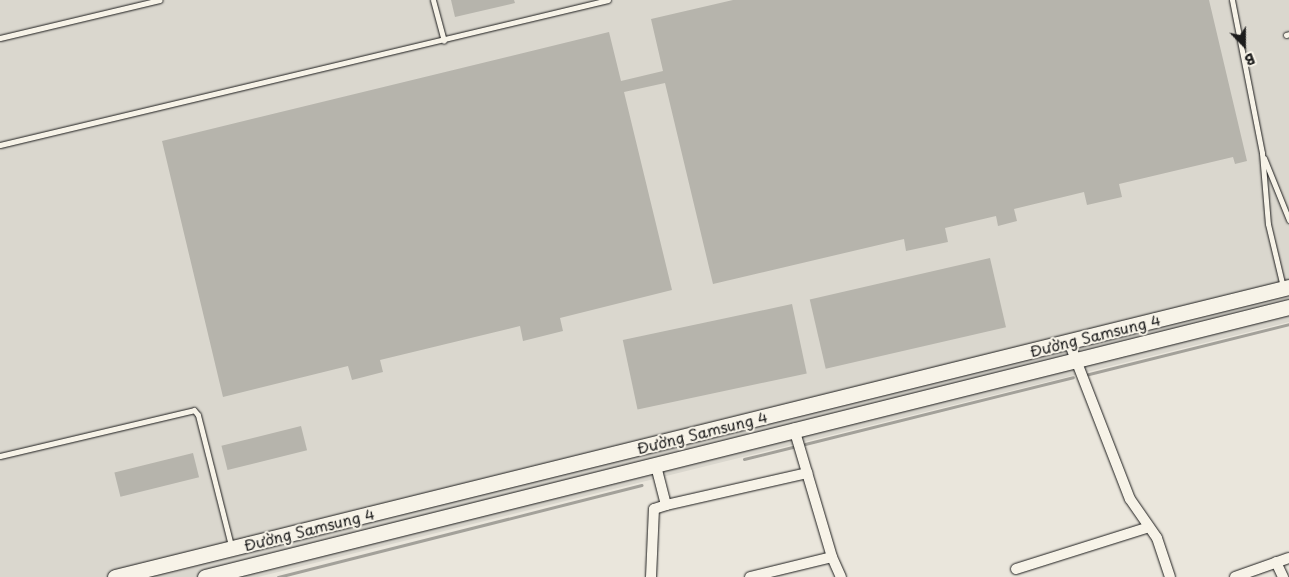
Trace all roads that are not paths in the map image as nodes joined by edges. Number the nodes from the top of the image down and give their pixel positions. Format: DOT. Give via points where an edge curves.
graph roads {
  1 [pos="160,0"];
  2 [pos="434,0"];
  3 [pos="608,0"];
  4 [pos="1232,0"];
  5 [pos="0,38"];
  6 [pos="444,41"];
  7 [pos="0,145"];
  8 [pos="1262,153"];
  9 [pos="1289,220"];
  10 [pos="1286,288"];
  11 [pos="1289,307"];
  12 [pos="1069,342"];
  13 [pos="1075,360"];
  14 [pos="794,430"];
  15 [pos="650,445"];
  16 [pos="0,456"];
  17 [pos="574,464"];
  18 [pos="656,466"];
  19 [pos="807,473"];
  20 [pos="579,484"];
  21 [pos="666,505"];
  22 [pos="1149,527"];
  23 [pos="232,548"];
  24 [pos="832,557"];
  25 [pos="1289,558"];
  26 [pos="1276,562"];
  27 [pos="237,569"];
  28 [pos="1016,570"];
  29 [pos="121,576"];
  30 [pos="205,577"];
  31 [pos="651,577"];
  32 [pos="750,577"];
  33 [pos="841,577"];
  34 [pos="1170,577"];
  35 [pos="1236,577"];
  36 [pos="1283,577"];
  1 -- 5 [label="lane"];
  2 -- 6 [label="lane"];
  3 -- 6 [label="lane"];
  4 -- 8 [label="lane"];
  6 -- 7 [label="lane"];
  8 -- 9 [label="lane"];
  8 -- 10 [label="lane" via="1268,224"];
  10 -- 12 [label="main road, Đường Samsung 4"];
  11 -- 13 [label="main road, Đường Samsung 4"];
  12 -- 13 [label="street"];
  12 -- 15 [label="main road, Đường Samsung 4"];
  13 -- 14 [label="main road, Đường Samsung 4"];
  13 -- 22 [label="street" via="1130,499"];
  14 -- 18 [label="main road, Đường Samsung 4"];
  14 -- 19 [label="street"];
  15 -- 17 [label="main road, Đường Samsung 4"];
  15 -- 18 [label="main road"];
  16 -- 23 [label="lane" via="194,410 198,415"];
  17 -- 20 [label="main road"];
  17 -- 23 [label="main road, Đường Samsung 4"];
  18 -- 20 [label="main road, Đường Samsung 4"];
  18 -- 21 [label="street"];
  19 -- 21 [label="street"];
  19 -- 24 [label="street"];
  20 -- 27 [label="main road, Đường Samsung 4"];
  21 -- 31 [label="street" via="654,508"];
  22 -- 28 [label="street"];
  22 -- 34 [label="street" via="1157,538"];
  23 -- 27 [label="main road"];
  23 -- 29 [label="main road, Đường Samsung 4"];
  24 -- 32 [label="street"];
  24 -- 33 [label="street"];
  25 -- 26 [label="street"];
  26 -- 35 [label="street"];
  26 -- 36 [label="street"];
  27 -- 30 [label="main road, Đường Samsung 4"];
}
